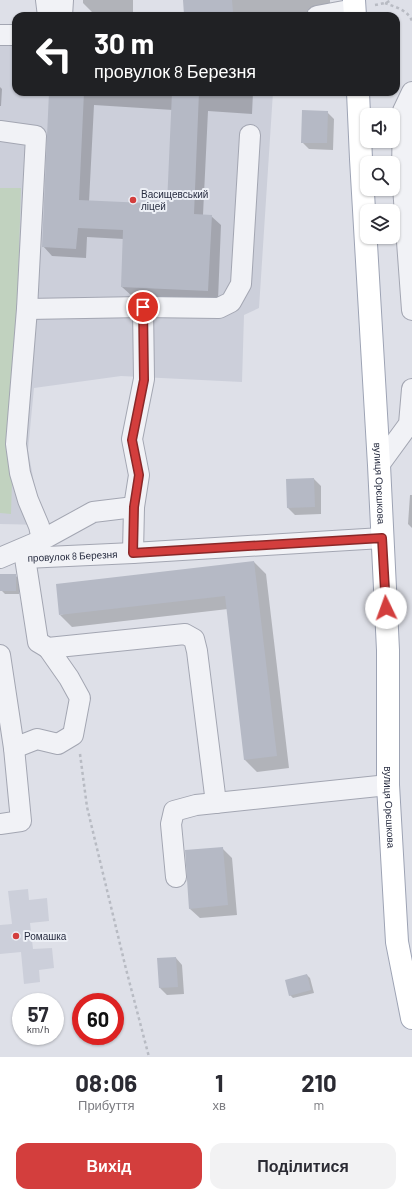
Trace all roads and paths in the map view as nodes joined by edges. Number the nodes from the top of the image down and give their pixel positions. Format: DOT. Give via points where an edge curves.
graph roads {
  1 [pos="46,0"];
  2 [pos="62,0"];
  3 [pos="385,3"];
  4 [pos="355,8"];
  5 [pos="48,12"];
  6 [pos="62,12"];
  7 [pos="336,12"];
  8 [pos="412,20"];
  9 [pos="0,35"];
  10 [pos="12,35"];
  11 [pos="412,92"];
  12 [pos="358,96"];
  13 [pos="0,131"];
  14 [pos="250,135"];
  15 [pos="143,307"];
  16 [pos="27,309"];
  17 [pos="412,310"];
  18 [pos="412,389"];
  19 [pos="379,465"];
  20 [pos="134,507"];
  21 [pos="382,538"];
  22 [pos="42,540"];
  23 [pos="133,553"];
  24 [pos="0,558"];
  25 [pos="25,558"];
  26 [pos="48,648"];
  27 [pos="0,655"];
  28 [pos="73,735"];
  29 [pos="14,748"];
  30 [pos="388,785"];
  31 [pos="216,803"];
  32 [pos="0,824"];
  33 [pos="176,877"];
  34 [pos="412,1018"];
  35 [pos="149,1057"];
  1 -- 5 [label="street"];
  2 -- 6 [label="street"];
  3 -- 8 [label="path" via="403,10"];
  4 -- 7 [label="street"];
  9 -- 10 [label="street"];
  11 -- 17 [label="street" via="404,111 402,173"];
  12 -- 19 [label="main road, вулиця Орєшкова"];
  13 -- 16 [label="street" via="36,136"];
  14 -- 15 [label="street" via="241,284 231,302 219,308"];
  15 -- 16 [label="street"];
  15 -- 20 [label="street" via="144,380 132,440 139,475"];
  16 -- 22 [label="street" via="16,444 20,473"];
  18 -- 19 [label="street" via="409,424"];
  19 -- 21 [label="main road, вулиця Орєшкова"];
  20 -- 22 [label="street" via="93,512"];
  20 -- 23 [label="street"];
  21 -- 23 [label="street, провулок 8 Березня"];
  21 -- 30 [label="main road, вулиця Орєшкова" via="388,650"];
  22 -- 24 [label="street, провулок 8 Березня"];
  22 -- 25 [label="street, провулок 8 Березня"];
  23 -- 25 [label="street, провулок 8 Березня"];
  25 -- 26 [label="street" via="38,642"];
  26 -- 28 [label="street" via="80,698"];
  26 -- 31 [label="street" via="186,634 194,639"];
  27 -- 29 [label="street"];
  28 -- 29 [label="street" via="58,744 37,739"];
  28 -- 35 [label="path" via="79,747 87,807"];
  29 -- 32 [label="street" via="21,821"];
  30 -- 31 [label="street"];
  30 -- 34 [label="main road, вулиця Орєшкова" via="397,942"];
  31 -- 33 [label="street" via="174,811 170,824"];
}
